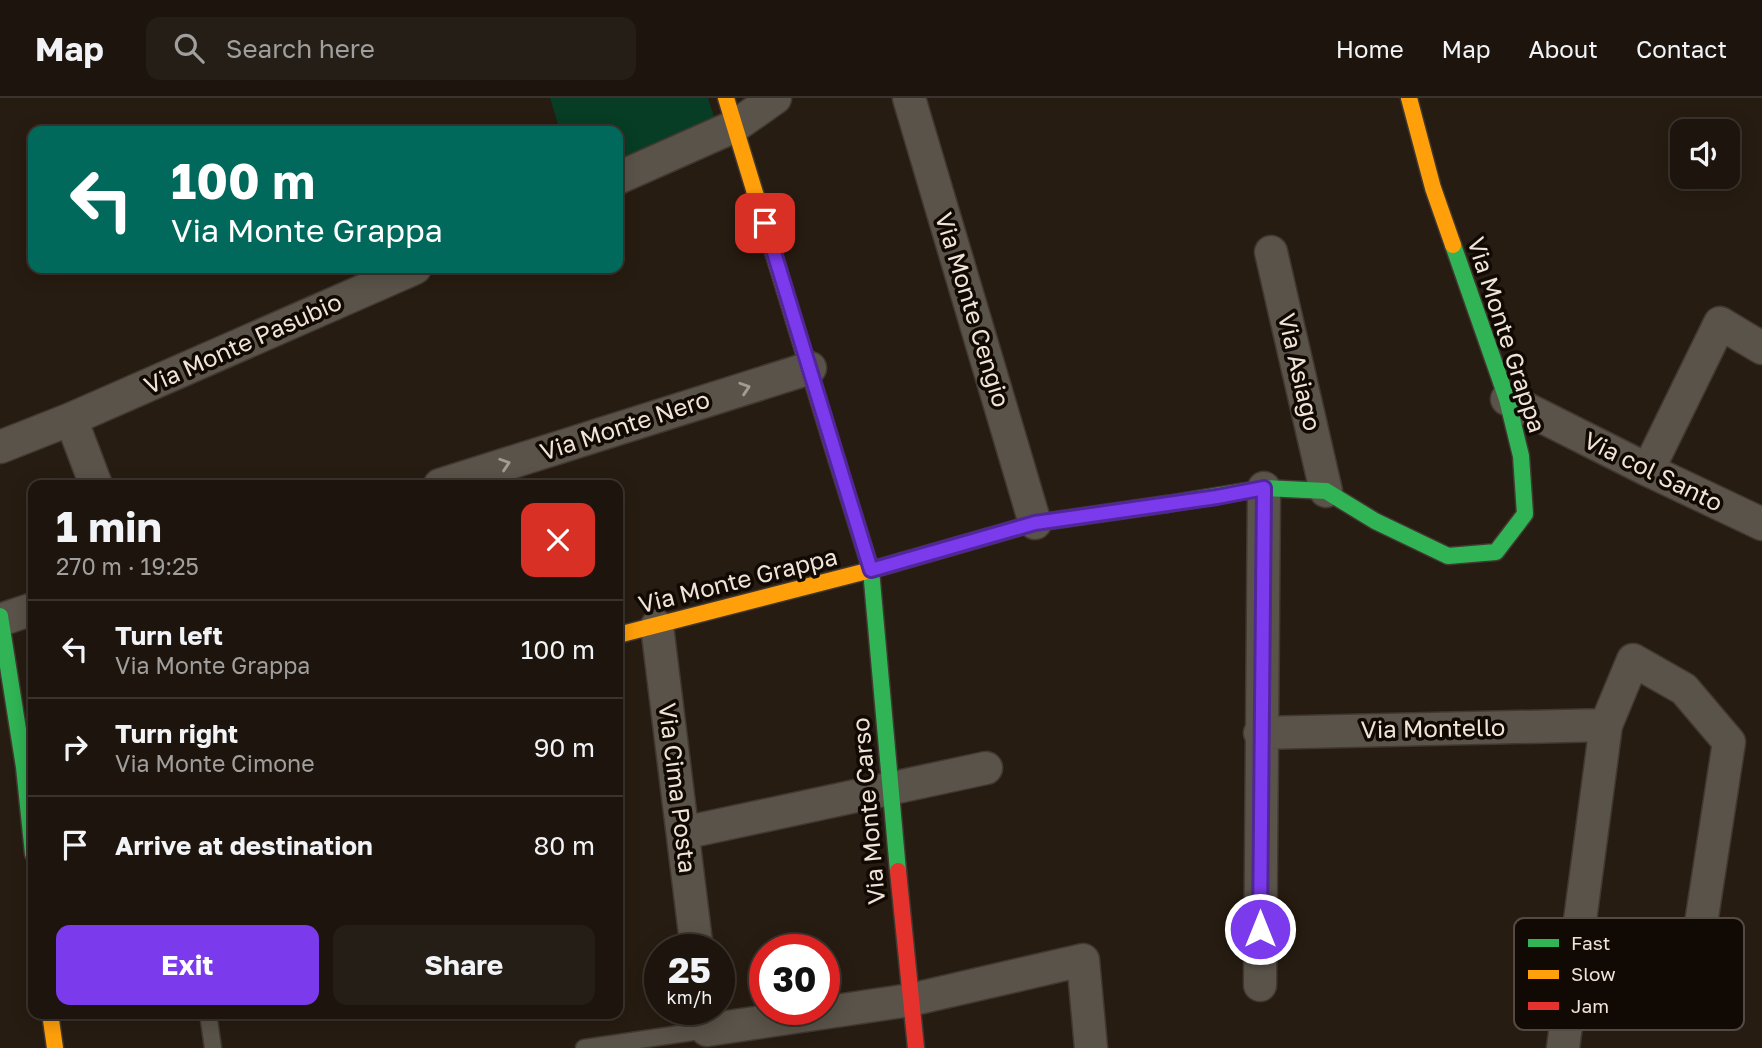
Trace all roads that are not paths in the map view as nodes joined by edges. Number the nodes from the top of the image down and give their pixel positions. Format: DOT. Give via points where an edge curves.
graph roads {
  1 [pos="775,98"];
  2 [pos="909,98"];
  3 [pos="1409,98"];
  4 [pos="731,112"];
  5 [pos="623,175"];
  6 [pos="1271,252"];
  7 [pos="404,273"];
  8 [pos="1762,348"];
  9 [pos="810,368"];
  10 [pos="1507,399"];
  11 [pos="71,419"];
  12 [pos="0,447"];
  13 [pos="1647,470"];
  14 [pos="94,480"];
  15 [pos="456,480"];
  16 [pos="1264,488"];
  17 [pos="1326,492"];
  18 [pos="1035,523"];
  19 [pos="1762,524"];
  20 [pos="871,570"];
  21 [pos="28,610"];
  22 [pos="0,618"];
  23 [pos="657,626"];
  24 [pos="623,634"];
  25 [pos="1606,725"];
  26 [pos="1261,733"];
  27 [pos="28,761"];
  28 [pos="986,768"];
  29 [pos="889,789"];
  30 [pos="683,833"];
  31 [pos="1580,918"];
  32 [pos="1702,918"];
  33 [pos="695,934"];
  34 [pos="1260,985"];
  35 [pos="910,1000"];
  36 [pos="51,1019"];
  37 [pos="209,1019"];
  38 [pos="707,1029"];
  39 [pos="1565,1030"];
  40 [pos="55,1048"];
  41 [pos="213,1048"];
  42 [pos="584,1048"];
  43 [pos="915,1048"];
  44 [pos="1091,1048"];
  45 [pos="1563,1048"];
  1 -- 4 [label="street"];
  2 -- 18 [label="street, Via Monte Cengio"];
  3 -- 10 [label="street, Via Monte Grappa" via="1433,188"];
  4 -- 5 [label="street"];
  4 -- 9 [label="street, Via Monte Carso"];
  6 -- 17 [label="street, Via Asiago"];
  7 -- 11 [label="street, Via Monte Pasubio"];
  8 -- 13 [label="street" via="1720,323"];
  15 -- 9 [label="street, Via Monte Nero, one-way"];
  9 -- 20 [label="street, Via Monte Carso"];
  10 -- 13 [label="street, Via col Santo"];
  10 -- 17 [label="street, Via Monte Grappa" via="1521,456 1525,514 1496,552 1448,555"];
  11 -- 12 [label="street, Via Monte Pasubio"];
  11 -- 14 [label="street"];
  13 -- 19 [label="street, Via col Santo"];
  16 -- 17 [label="street, Via Monte Grappa"];
  16 -- 18 [label="street, Via Monte Grappa"];
  16 -- 26 [label="street"];
  18 -- 20 [label="street, Via Monte Grappa"];
  20 -- 23 [label="street, Via Monte Grappa"];
  20 -- 29 [label="street, Via Monte Carso"];
  21 -- 22 [label="street"];
  22 -- 27 [label="street"];
  23 -- 24 [label="street, Via Monte Grappa"];
  23 -- 30 [label="street, Via Cima Posta"];
  25 -- 26 [label="street, Via Montello"];
  25 -- 31 [label="street"];
  25 -- 32 [label="street" via="1633,660 1685,689 1729,742"];
  26 -- 34 [label="street"];
  28 -- 29 [label="street"];
  29 -- 30 [label="street"];
  29 -- 35 [label="street, Via Monte Carso"];
  30 -- 33 [label="street, Via Cima Posta"];
  35 -- 38 [label="street"];
  35 -- 43 [label="street, Via Monte Carso"];
  35 -- 44 [label="street" via="1083,960"];
  36 -- 40 [label="street"];
  37 -- 41 [label="lane"];
  38 -- 42 [label="lane"];
  39 -- 45 [label="street"];
}
